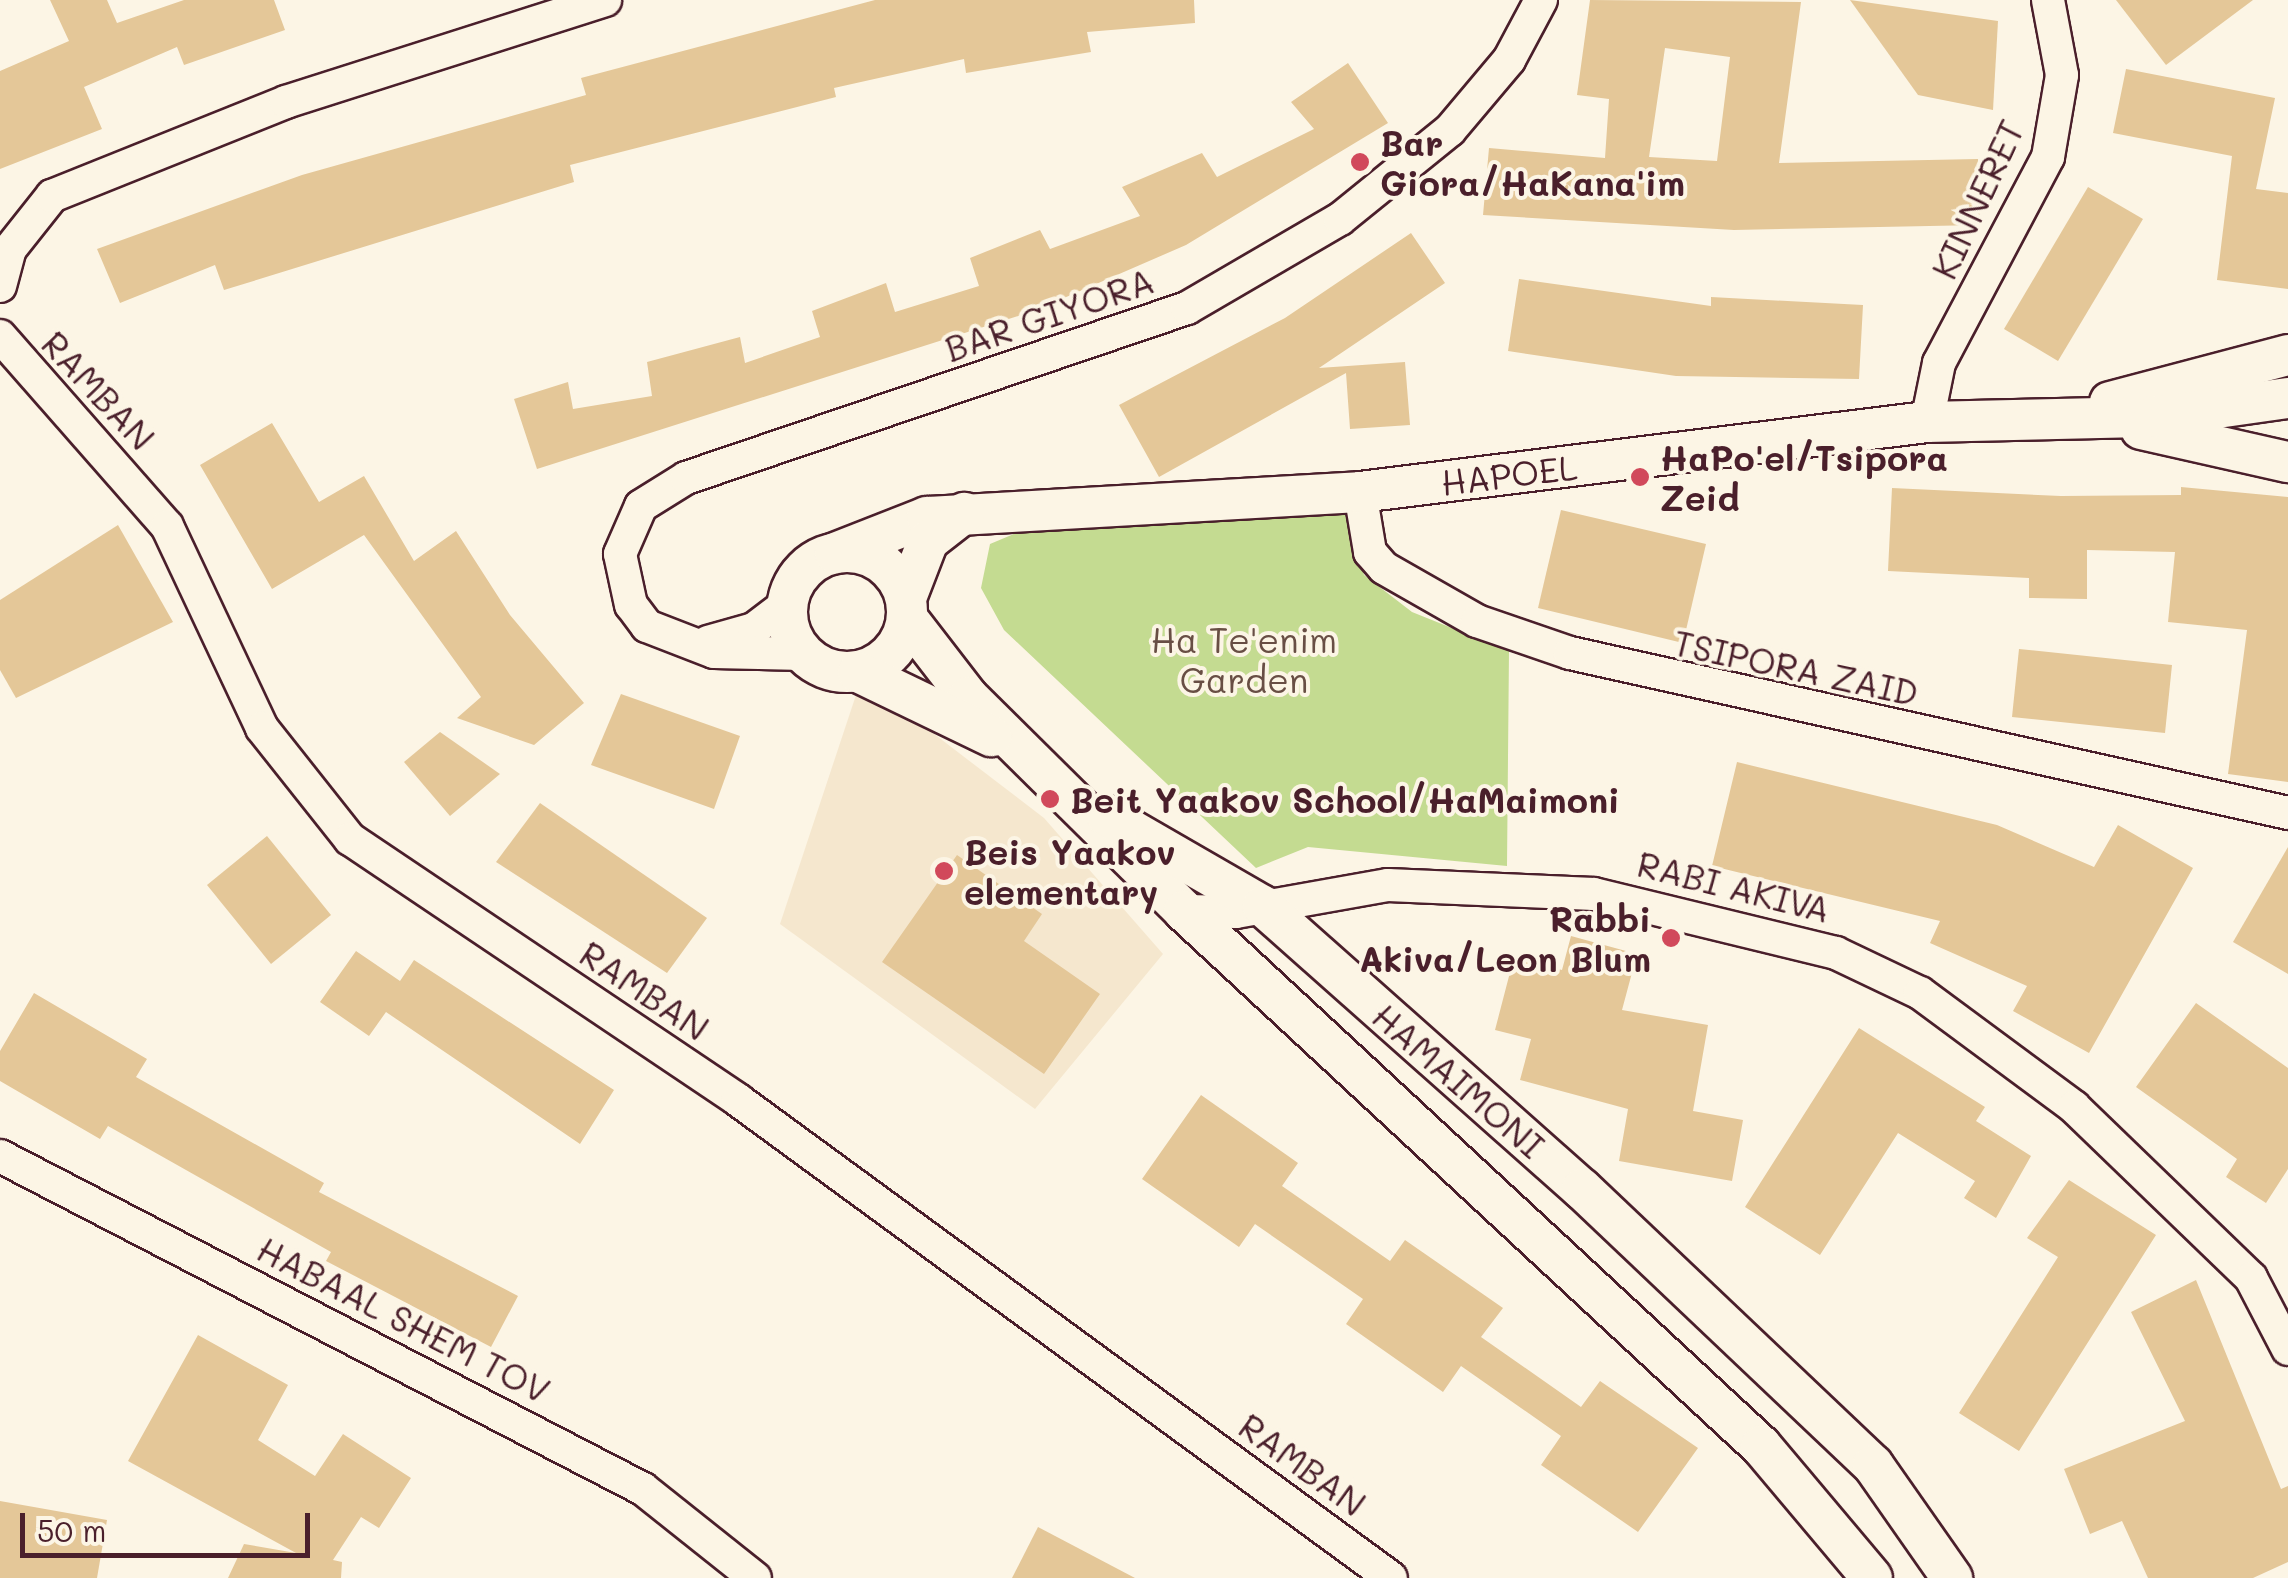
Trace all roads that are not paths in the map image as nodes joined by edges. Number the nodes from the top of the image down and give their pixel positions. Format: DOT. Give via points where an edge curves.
graph roads {
  1 [pos="605,0"];
  2 [pos="1541,0"];
  3 [pos="2048,0"];
  4 [pos="0,286"];
  5 [pos="0,336"];
  6 [pos="2287,357"];
  7 [pos="2283,411"];
  8 [pos="2053,418"];
  9 [pos="2098,419"];
  10 [pos="1928,422"];
  11 [pos="2288,462"];
  12 [pos="1360,492"];
  13 [pos="964,513"];
  14 [pos="835,553"];
  15 [pos="788,602"];
  16 [pos="907,608"];
  17 [pos="669,641"];
  18 [pos="804,654"];
  19 [pos="858,672"];
  20 [pos="1021,751"];
  21 [pos="1084,804"];
  22 [pos="2288,813"];
  23 [pos="1264,906"];
  24 [pos="1184,911"];
  25 [pos="0,1156"];
  26 [pos="2288,1349"];
  27 [pos="755,1578"];
  28 [pos="1391,1578"];
  29 [pos="1872,1578"];
  30 [pos="1952,1578"];
  1 -- 4 [label="street" via="286,102 52,196 10,249"];
  2 -- 17 [label="street, BAR GIYORA" via="1509,60 1450,130 1340,218 1187,308 661,488 627,528 620,554 631,605"];
  3 -- 10 [label="street, KINNERET" via="2062,75 2048,158 1939,363"];
  5 -- 28 [label="street, RAMBAN" via="168,526 262,728 350,839 738,1100"];
  6 -- 7 [label="street"];
  6 -- 8 [label="street, HAPOEL"];
  7 -- 9 [label="street, HAPOEL"];
  8 -- 9 [label="street, HAPOEL"];
  8 -- 10 [label="street, HAPOEL"];
  9 -- 11 [label="street"];
  10 -- 12 [label="street, HAPOEL"];
  12 -- 13 [label="street, HAPOEL"];
  12 -- 22 [label="street, TSIPORA ZAID" via="1370,552 1384,568 1476,621 1570,653"];
  13 -- 14 [label="street, HAPOEL" via="894,524"];
  13 -- 16 [label="street" via="928,541"];
  14 -- 15 [label="street" via="803,571"];
  14 -- 16 [label="street" via="886,566"];
  15 -- 17 [label="street" via="730,638"];
  15 -- 18 [label="street"];
  16 -- 19 [label="street" via="892,653"];
  16 -- 20 [label="street, HAMAIMONI"];
  17 -- 18 [label="street"];
  18 -- 19 [label="street"];
  19 -- 20 [label="street, HAMAIMONI"];
  20 -- 21 [label="street, HAMAIMONI"];
  21 -- 23 [label="street, HAMAIMONI"];
  21 -- 24 [label="street, HAMAIMONI"];
  23 -- 24 [label="street, RABI AKIVA"];
  23 -- 26 [label="street, RABI AKIVA" via="1388,885 1594,894 1836,953 1920,993 2074,1107 2251,1278"];
  23 -- 30 [label="street, HAMAIMONI" via="1804,1397 1873,1465"];
  24 -- 29 [label="street, HAMAIMONI" via="1762,1446"];
  25 -- 27 [label="street, HABAAL SHEM TOV" via="643,1490"];
}
